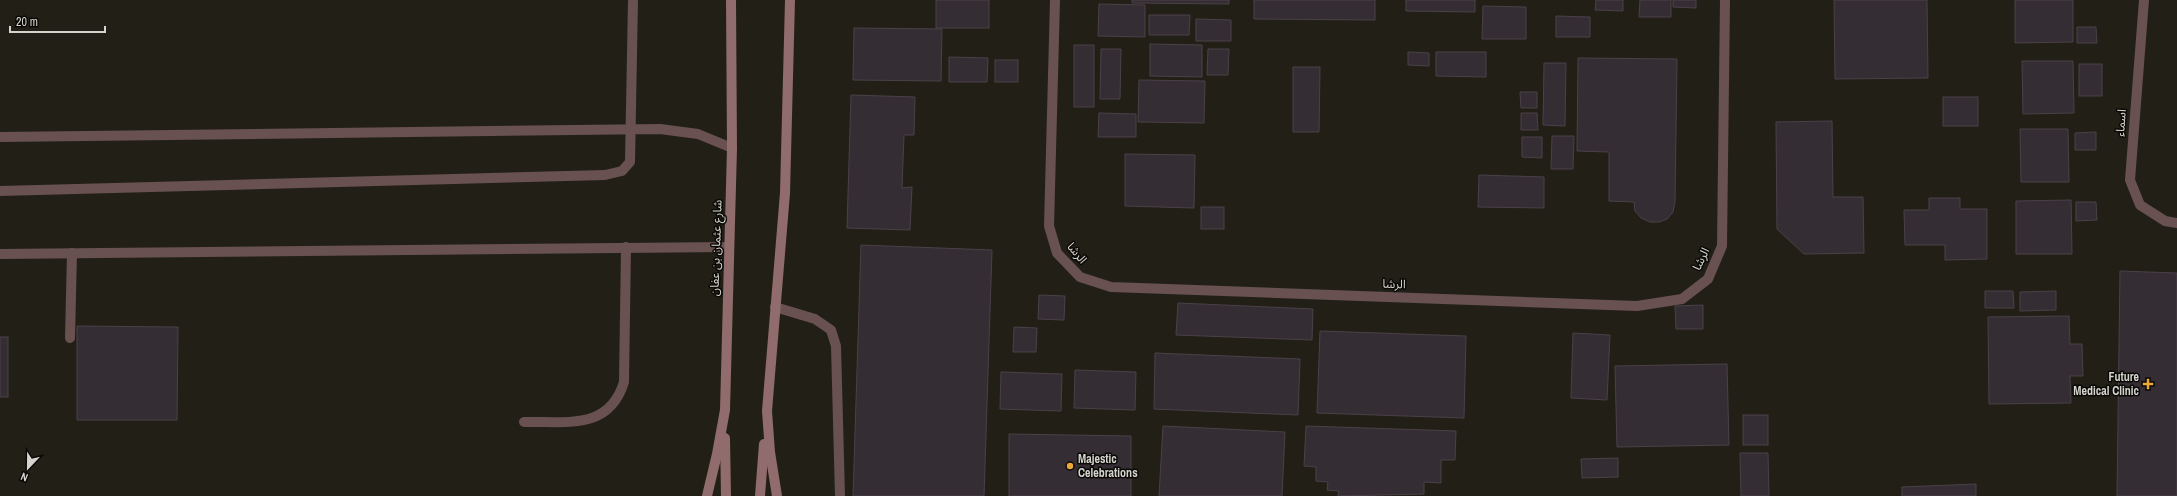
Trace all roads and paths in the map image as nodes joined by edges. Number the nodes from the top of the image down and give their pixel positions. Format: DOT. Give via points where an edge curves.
graph roads {
  1 [pos="634,0"];
  2 [pos="731,0"];
  3 [pos="790,0"];
  4 [pos="1055,0"];
  5 [pos="1725,0"];
  6 [pos="2144,0"];
  7 [pos="631,130"];
  8 [pos="0,137"];
  9 [pos="732,148"];
  10 [pos="0,191"];
  11 [pos="2177,223"];
  12 [pos="729,246"];
  13 [pos="626,248"];
  14 [pos="72,253"];
  15 [pos="0,254"];
  16 [pos="775,307"];
  17 [pos="70,338"];
  18 [pos="724,410"];
  19 [pos="767,411"];
  20 [pos="524,422"];
  21 [pos="707,496"];
  22 [pos="726,496"];
  23 [pos="760,496"];
  24 [pos="777,496"];
  25 [pos="840,496"];
  1 -- 7 [label="street"];
  2 -- 9 [label="street, شارع عثمان بن عفان"];
  3 -- 16 [label="street" via="785,193"];
  4 -- 5 [label="street, الرشا" via="1048,226 1057,253 1080,277 1111,287 1637,306 1682,299 1708,279 1722,246"];
  6 -- 11 [label="street, اسماء" via="2130,180 2140,205 2165,221"];
  7 -- 8 [label="street"];
  7 -- 9 [label="street" via="679,130 698,134"];
  7 -- 10 [label="street" via="630,162 622,171 605,175"];
  9 -- 12 [label="street, شارع عثمان بن عفان"];
  12 -- 13 [label="street"];
  12 -- 18 [label="street, شارع عثمان بن عفان"];
  13 -- 14 [label="street"];
  13 -- 20 [label="street" via="624,382 616,402 609,410 590,420"];
  14 -- 15 [label="street"];
  14 -- 17 [label="street"];
  16 -- 19 [label="street"];
  16 -- 25 [label="street" via="815,319 831,330 836,346"];
  18 -- 21 [label="street, شارع عثمان بن عفان" via="718,454"];
  18 -- 22 [label="street"];
  19 -- 23 [label="street"];
  19 -- 24 [label="street"];
}
